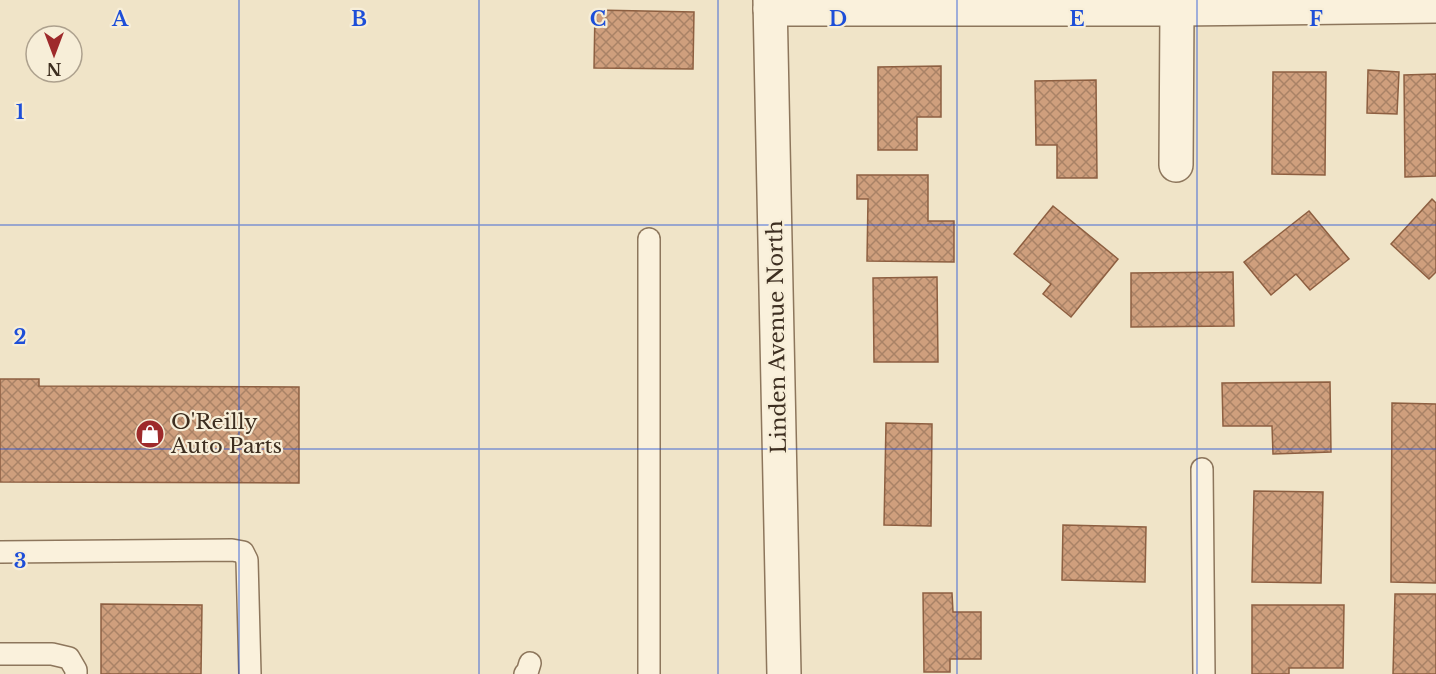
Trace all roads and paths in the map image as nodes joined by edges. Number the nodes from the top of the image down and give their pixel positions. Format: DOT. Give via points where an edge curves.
graph roads {
  1 [pos="770,4"];
  2 [pos="1436,6"];
  3 [pos="1177,9"];
  4 [pos="1176,165"];
  5 [pos="649,239"];
  6 [pos="1202,469"];
  7 [pos="0,552"];
  8 [pos="0,654"];
  9 [pos="76,674"];
  10 [pos="250,674"];
  11 [pos="649,674"];
  12 [pos="784,674"];
  13 [pos="1204,674"];
  1 -- 3 [label="street"];
  1 -- 12 [label="street, Linden Avenue North"];
  2 -- 3 [label="street"];
  3 -- 4 [label="street"];
  5 -- 11 [label="lane"];
  6 -- 13 [label="lane"];
  7 -- 10 [label="lane" via="243,552 249,586"];
  8 -- 9 [label="lane" via="52,654 69,658"];
}
